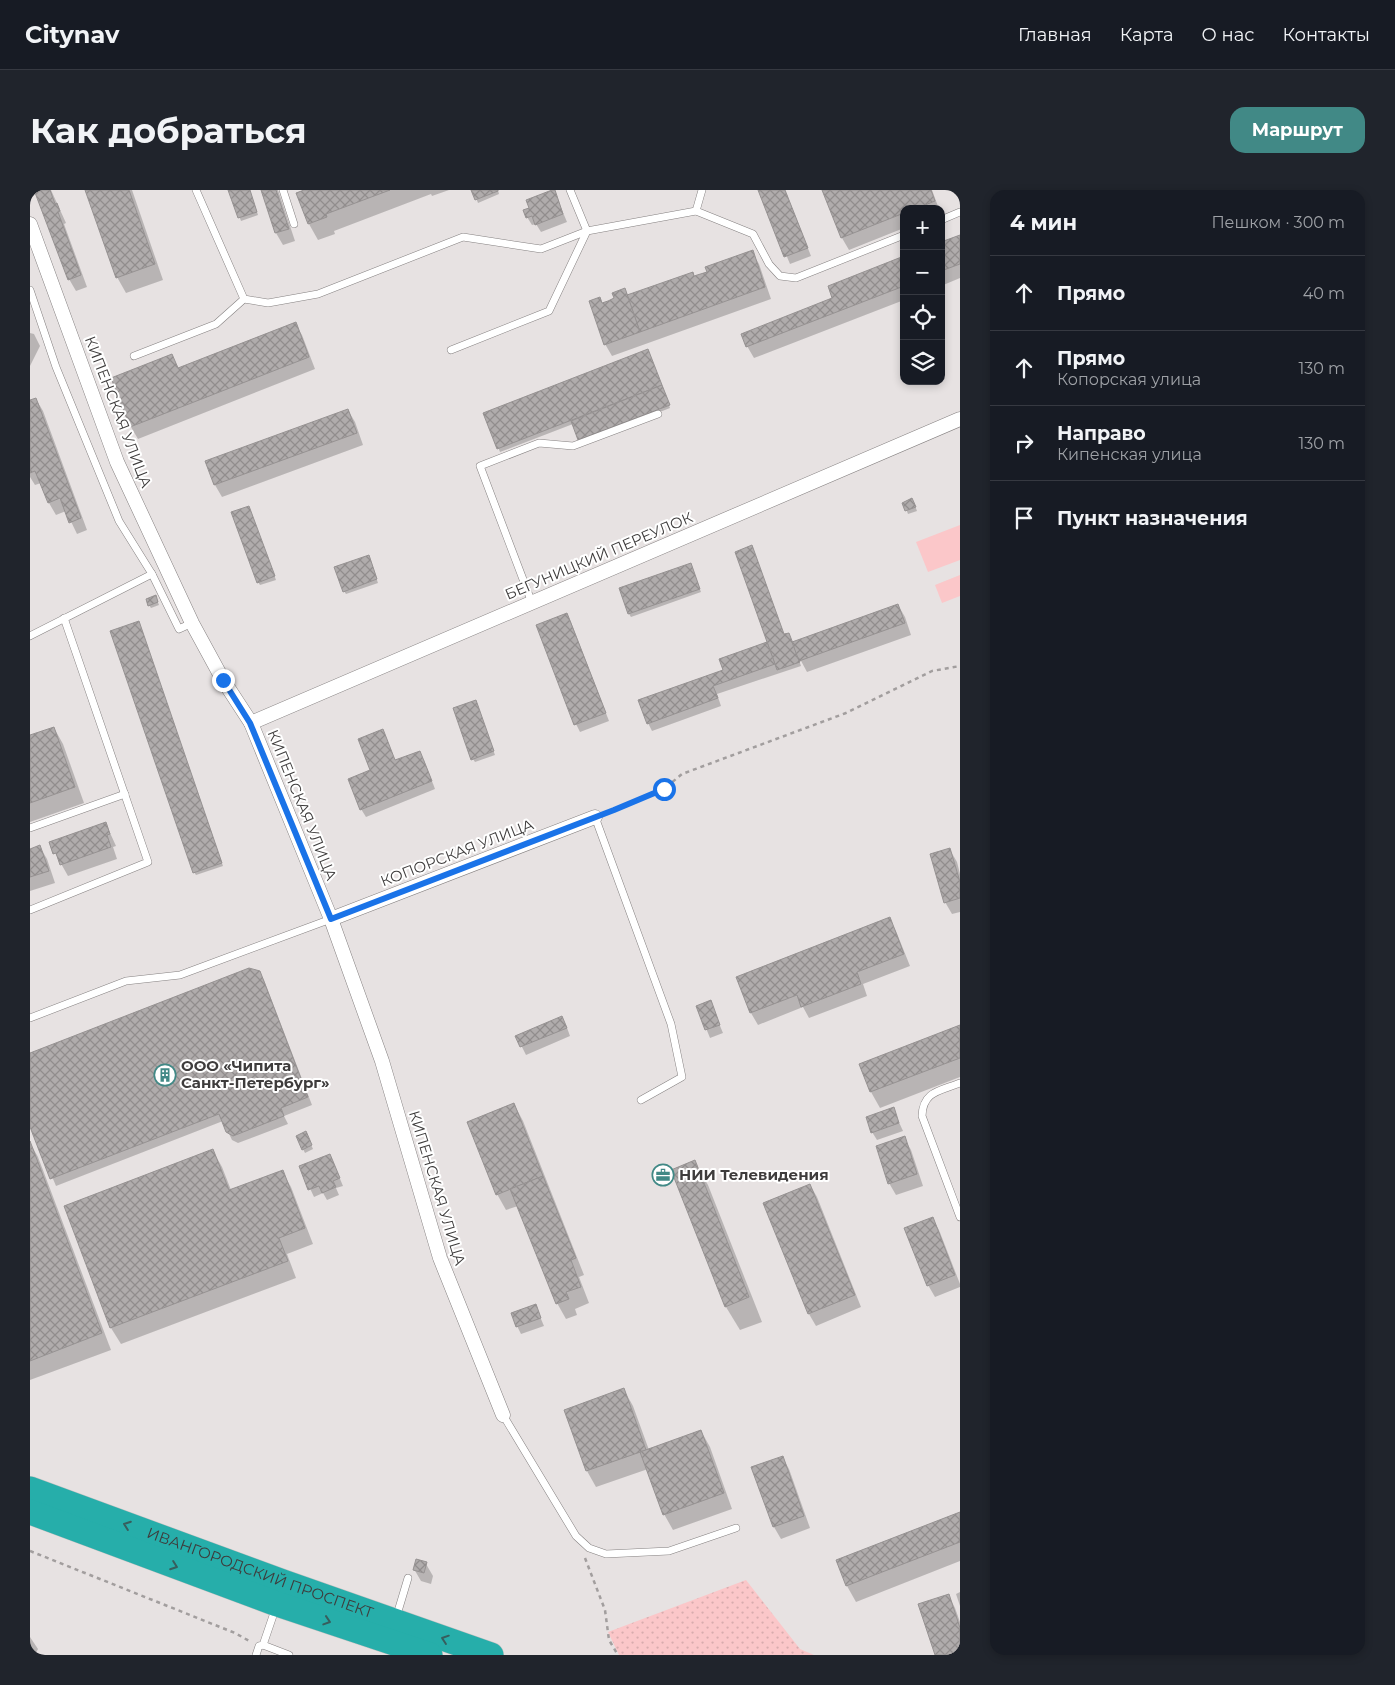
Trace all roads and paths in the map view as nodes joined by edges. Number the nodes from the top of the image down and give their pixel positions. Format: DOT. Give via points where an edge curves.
graph roads {
  1 [pos="196,190"];
  2 [pos="283,190"];
  3 [pos="570,190"];
  4 [pos="702,190"];
  5 [pos="696,211"];
  6 [pos="960,212"];
  7 [pos="945,218"];
  8 [pos="30,224"];
  9 [pos="294,224"];
  10 [pos="586,230"];
  11 [pos="900,237"];
  12 [pos="30,290"];
  13 [pos="244,298"];
  14 [pos="451,350"];
  15 [pos="134,356"];
  16 [pos="658,414"];
  17 [pos="960,419"];
  18 [pos="152,574"];
  19 [pos="532,603"];
  20 [pos="64,618"];
  21 [pos="192,623"];
  22 [pos="30,636"];
  23 [pos="960,666"];
  24 [pos="250,723"];
  25 [pos="125,794"];
  26 [pos="595,817"];
  27 [pos="30,828"];
  28 [pos="30,910"];
  29 [pos="331,919"];
  30 [pos="30,1018"];
  31 [pos="960,1083"];
  32 [pos="641,1100"];
  33 [pos="960,1217"];
  34 [pos="503,1414"];
  35 [pos="30,1488"];
  36 [pos="30,1512"];
  37 [pos="736,1528"];
  38 [pos="589,1548"];
  39 [pos="30,1551"];
  40 [pos="408,1578"];
  41 [pos="277,1604"];
  42 [pos="395,1621"];
  43 [pos="261,1646"];
  44 [pos="256,1655"];
  45 [pos="289,1655"];
  46 [pos="430,1655"];
  47 [pos="491,1655"];
  48 [pos="618,1655"];
  1 -- 13 [label="lane"];
  2 -- 9 [label="lane"];
  3 -- 10 [label="lane"];
  4 -- 5 [label="lane"];
  5 -- 10 [label="lane"];
  5 -- 11 [label="lane" via="753,234 769,264 780,276 796,278"];
  6 -- 7 [label="lane"];
  8 -- 21 [label="street, КИПЕНСКАЯ УЛИЦА" via="117,462"];
  10 -- 13 [label="lane" via="540,249 463,237 318,294 268,303"];
  10 -- 14 [label="lane" via="549,311"];
  12 -- 18 [label="lane" via="56,367 119,521"];
  13 -- 15 [label="lane" via="216,324"];
  16 -- 19 [label="lane" via="573,446 540,443 480,466"];
  17 -- 19 [label="street, БЕГУНИЦКИЙ ПЕРЕУЛОК"];
  18 -- 20 [label="lane"];
  18 -- 21 [label="lane" via="179,629"];
  19 -- 24 [label="street, БЕГУНИЦКИЙ ПЕРЕУЛОК"];
  20 -- 22 [label="lane"];
  20 -- 25 [label="lane"];
  21 -- 24 [label="street, КИПЕНСКАЯ УЛИЦА"];
  23 -- 26 [label="path" via="932,671 846,713 682,774 664,789"];
  24 -- 29 [label="street, КИПЕНСКАЯ УЛИЦА"];
  25 -- 27 [label="lane"];
  25 -- 28 [label="lane" via="148,862"];
  26 -- 29 [label="street, КОПОРСКАЯ УЛИЦА"];
  26 -- 32 [label="lane" via="671,1024 682,1077"];
  29 -- 30 [label="lane" via="180,975 126,981"];
  29 -- 34 [label="street, КИПЕНСКАЯ УЛИЦА" via="382,1061 440,1258"];
  31 -- 33 [label="lane" via="928,1095 922,1116"];
  34 -- 38 [label="lane" via="576,1536"];
  42 -- 35 [label="highway, ИВАНГОРОДСКИЙ ПРОСПЕКТ, one-way"];
  36 -- 41 [label="highway, ИВАНГОРОДСКИЙ ПРОСПЕКТ, one-way"];
  37 -- 38 [label="lane" via="669,1551 606,1554"];
  38 -- 48 [label="path" via="585,1556 604,1610 609,1640"];
  39 -- 43 [label="path"];
  40 -- 42 [label="lane"];
  41 -- 43 [label="lane"];
  41 -- 46 [label="highway, ИВАНГОРОДСКИЙ ПРОСПЕКТ, one-way"];
  47 -- 42 [label="highway, ИВАНГОРОДСКИЙ ПРОСПЕКТ, one-way"];
  43 -- 44 [label="lane"];
  43 -- 45 [label="lane"];
}
